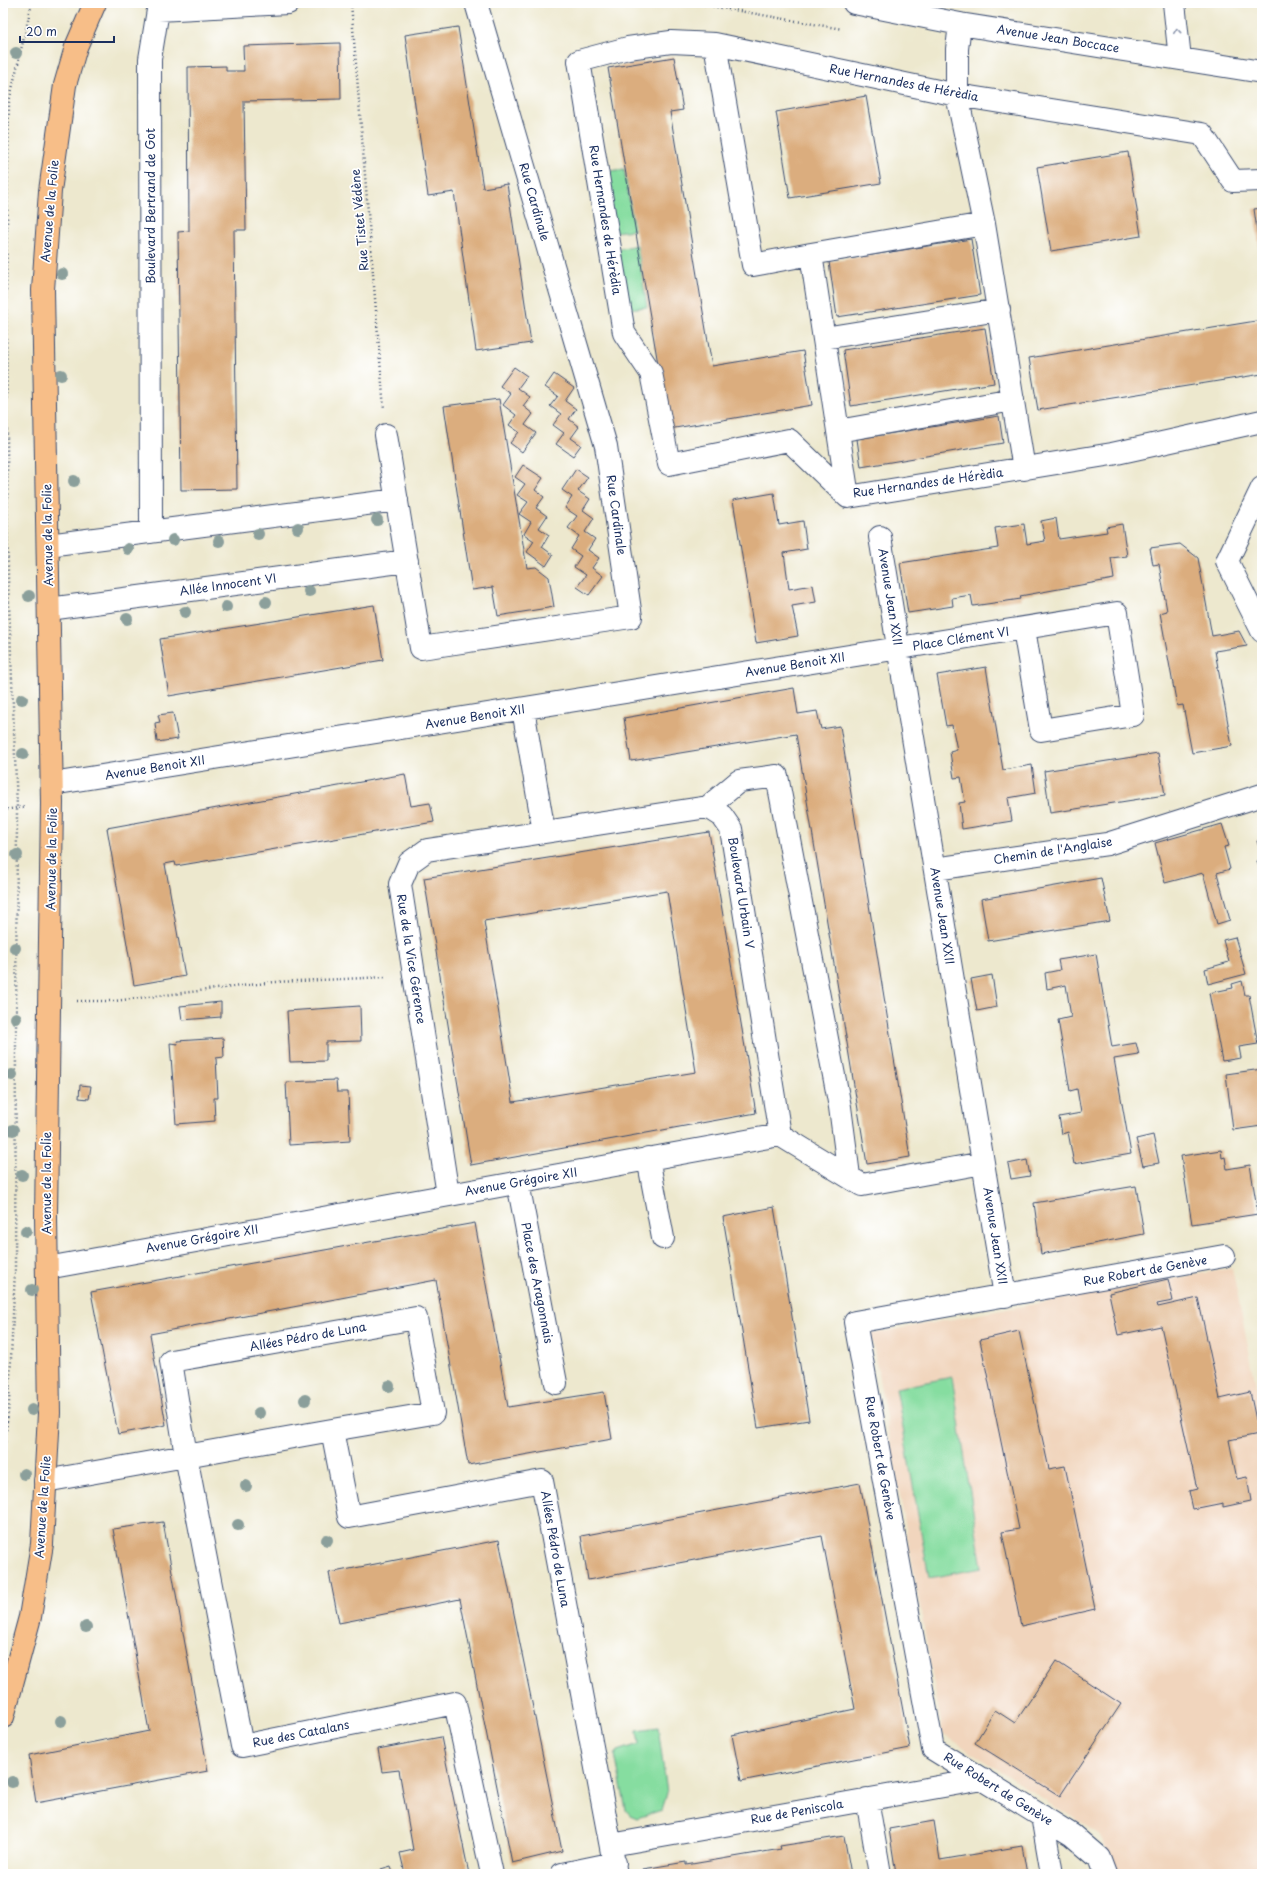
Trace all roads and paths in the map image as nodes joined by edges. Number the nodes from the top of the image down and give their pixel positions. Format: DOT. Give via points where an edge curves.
graph roads {
  1 [pos="32,3"];
  2 [pos="95,3"];
  3 [pos="288,3"];
  4 [pos="351,3"];
  5 [pos="476,3"];
  6 [pos="693,3"];
  7 [pos="729,3"];
  8 [pos="854,3"];
  9 [pos="1174,3"];
  10 [pos="880,6"];
  11 [pos="960,24"];
  12 [pos="715,44"];
  13 [pos="1180,59"];
  14 [pos="1262,72"];
  15 [pos="957,95"];
  16 [pos="1262,180"];
  17 [pos="984,224"];
  18 [pos="811,254"];
  19 [pos="998,310"];
  20 [pos="824,338"];
  21 [pos="1013,400"];
  22 [pos="1262,421"];
  23 [pos="838,431"];
  24 [pos="386,435"];
  25 [pos="1024,469"];
  26 [pos="1262,488"];
  27 [pos="848,497"];
  28 [pos="397,500"];
  29 [pos="151,532"];
  30 [pos="880,537"];
  31 [pos="48,545"];
  32 [pos="407,561"];
  33 [pos="49,610"];
  34 [pos="1024,629"];
  35 [pos="1262,631"];
  36 [pos="898,649"];
  37 [pos="523,709"];
  38 [pos="52,784"];
  39 [pos="1262,795"];
  40 [pos="708,807"];
  41 [pos="544,832"];
  42 [pos="935,869"];
  43 [pos="414,976"];
  44 [pos="48,1001"];
  45 [pos="780,1135"];
  46 [pos="648,1158"];
  47 [pos="983,1163"];
  48 [pos="848,1176"];
  49 [pos="518,1183"];
  50 [pos="448,1195"];
  51 [pos="663,1238"];
  52 [pos="1224,1256"];
  53 [pos="47,1268"];
  54 [pos="1005,1296"];
  55 [pos="556,1383"];
  56 [pos="332,1430"];
  57 [pos="186,1456"];
  58 [pos="3,1462"];
  59 [pos="45,1481"];
  60 [pos="3,1717"];
  61 [pos="983,1779"];
  62 [pos="867,1800"];
  63 [pos="1042,1816"];
  64 [pos="614,1861"];
  65 [pos="492,1874"];
  66 [pos="562,1874"];
  67 [pos="880,1874"];
  68 [pos="1052,1874"];
  69 [pos="1105,1874"];
  1 -- 58 [label="path" via="9,102 6,293 8,578 17,808 16,1262 9,1403"];
  2 -- 31 [label="main road, Avenue de la Folie" via="76,47 65,85 50,191 43,290"];
  3 -- 29 [label="street, Boulevard Bertrand de Got" via="158,10 150,59"];
  4 -- 24 [label="path, Rue Tistet Védène"];
  5 -- 32 [label="street, Rue Cardinale" via="606,446 631,617 421,648"];
  6 -- 7 [label="path" via="728,9"];
  8 -- 10 [label="street, Avenue Jean Boccace"];
  13 -- 9 [label="street, one-way"];
  10 -- 11 [label="street, Avenue Jean Boccace"];
  11 -- 13 [label="street, Avenue Jean Boccace"];
  11 -- 15 [label="street"];
  12 -- 15 [label="street, Rue Hernandes de Hérèdia"];
  12 -- 18 [label="street" via="753,266"];
  12 -- 27 [label="street, Rue Hernandes de Hérèdia" via="670,42 628,48 579,61 624,333 651,373 669,464 790,440"];
  13 -- 14 [label="street, Avenue Jean Boccace"];
  15 -- 16 [label="street, Rue Hernandes de Hérèdia" via="1202,134 1233,181"];
  15 -- 17 [label="street"];
  17 -- 18 [label="street"];
  17 -- 19 [label="street"];
  18 -- 20 [label="street"];
  19 -- 20 [label="street"];
  19 -- 21 [label="street"];
  20 -- 23 [label="street"];
  21 -- 23 [label="street"];
  21 -- 25 [label="street"];
  22 -- 25 [label="street, Rue Hernandes de Hérèdia" via="1119,453"];
  23 -- 27 [label="street"];
  24 -- 28 [label="street, Rue Cardinale"];
  25 -- 27 [label="street, Rue Hernandes de Hérèdia"];
  26 -- 35 [label="street" via="1227,561"];
  28 -- 29 [label="street"];
  28 -- 32 [label="street, Rue Cardinale"];
  29 -- 31 [label="street"];
  30 -- 36 [label="street, Avenue Jean XXII"];
  31 -- 33 [label="main road, Avenue de la Folie"];
  32 -- 33 [label="street, Allée Innocent VI"];
  33 -- 38 [label="main road, Avenue de la Folie"];
  34 -- 34 [label="street, Place Clément VI" via="1117,613 1133,715 1041,730"];
  34 -- 36 [label="street, Place Clément VI"];
  36 -- 37 [label="street, Avenue Benoit XII"];
  36 -- 42 [label="street, Avenue Jean XXII"];
  37 -- 38 [label="street, Avenue Benoit XII"];
  37 -- 41 [label="street"];
  38 -- 44 [label="main road, Avenue de la Folie"];
  39 -- 42 [label="street, Chemin de l'Anglaise" via="1107,844"];
  40 -- 41 [label="street"];
  40 -- 45 [label="street, Boulevard Urbain V" via="722,816 731,829"];
  40 -- 48 [label="street" via="739,781 777,776 840,1107"];
  41 -- 43 [label="street, Rue de la Vice Gérence" via="427,850 409,863 400,884"];
  42 -- 47 [label="street, Avenue Jean XXII"];
  43 -- 44 [label="path" via="274,982 114,1001"];
  43 -- 50 [label="street, Rue de la Vice Gérence"];
  44 -- 53 [label="main road, Avenue de la Folie"];
  45 -- 46 [label="street, Avenue Grégoire XII"];
  45 -- 48 [label="street"];
  46 -- 49 [label="street, Avenue Grégoire XII"];
  46 -- 51 [label="street"];
  47 -- 48 [label="street" via="862,1185"];
  47 -- 54 [label="street, Avenue Jean XXII"];
  49 -- 50 [label="street, Avenue Grégoire XII"];
  49 -- 55 [label="street, Place des Aragonnais"];
  50 -- 53 [label="street, Avenue Grégoire XII"];
  52 -- 54 [label="street, Rue Robert de Genève"];
  53 -- 59 [label="main road, Avenue de la Folie" via="49,1413"];
  54 -- 61 [label="street, Rue Robert de Genève" via="855,1322 933,1749"];
  56 -- 57 [label="street, Allées Pédro de Luna"];
  56 -- 57 [label="street, Allées Pédro de Luna" via="432,1413 416,1318 171,1361"];
  56 -- 64 [label="street, Allées Pédro de Luna" via="349,1517 542,1481"];
  57 -- 59 [label="street, Allées Pédro de Luna"];
  57 -- 65 [label="street, Rue des Catalans" via="242,1746 455,1703"];
  59 -- 60 [label="main road, Avenue de la Folie" via="42,1544 30,1617"];
  61 -- 62 [label="street, Rue de Peniscola"];
  61 -- 63 [label="street, Rue Robert de Genève"];
  62 -- 64 [label="street, Rue de Peniscola"];
  62 -- 67 [label="street"];
  63 -- 68 [label="street"];
  63 -- 69 [label="street, Rue Robert de Genève" via="1072,1835 1099,1858"];
  64 -- 66 [label="street"];
}
